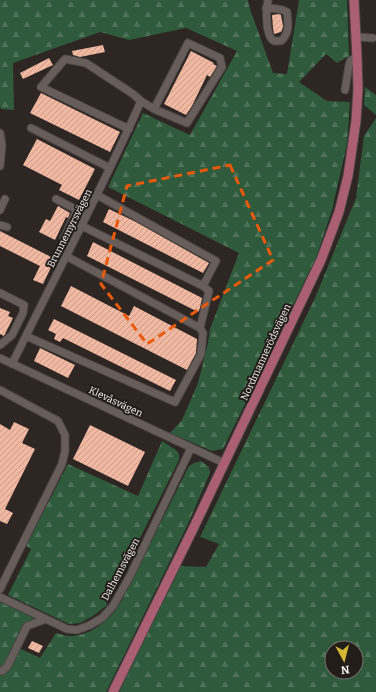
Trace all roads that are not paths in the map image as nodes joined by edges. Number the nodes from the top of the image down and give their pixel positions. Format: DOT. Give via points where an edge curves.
graph roads {
  1 [pos="268,0"];
  2 [pos="354,0"];
  3 [pos="266,8"];
  4 [pos="356,37"];
  5 [pos="373,38"];
  6 [pos="357,57"];
  7 [pos="345,90"];
  8 [pos="141,101"];
  9 [pos="154,109"];
  10 [pos="31,128"];
  11 [pos="129,129"];
  12 [pos="0,133"];
  13 [pos="0,166"];
  14 [pos="110,168"];
  15 [pos="97,195"];
  16 [pos="5,199"];
  17 [pos="56,199"];
  18 [pos="0,210"];
  19 [pos="77,210"];
  20 [pos="87,215"];
  21 [pos="82,226"];
  22 [pos="64,238"];
  23 [pos="66,256"];
  24 [pos="203,286"];
  25 [pos="0,293"];
  26 [pos="200,328"];
  27 [pos="26,336"];
  28 [pos="1,342"];
  29 [pos="0,358"];
  30 [pos="12,364"];
  31 [pos="0,390"];
  32 [pos="191,448"];
  33 [pos="224,463"];
  34 [pos="0,589"];
  35 [pos="0,597"];
  36 [pos="46,619"];
  37 [pos="0,671"];
  38 [pos="113,692"];
  1 -- 3 [label="street"];
  2 -- 4 [label="main road, Nordmannerödsvägen"];
  3 -- 3 [label="street" via="271,39 281,41 288,30 286,12"];
  4 -- 5 [label="street"];
  4 -- 6 [label="main road, Nordmannerödsvägen"];
  6 -- 7 [label="street" via="349,65"];
  6 -- 33 [label="main road, Nordmannerödsvägen" via="356,121 348,176 339,212 321,260"];
  8 -- 9 [label="street"];
  8 -- 11 [label="street, Brunnemyrsvägen"];
  8 -- 11 [label="street" via="86,63 65,59 41,86"];
  9 -- 9 [label="street" via="187,123 222,67 220,58 188,43"];
  10 -- 14 [label="street"];
  11 -- 14 [label="street, Brunnemyrsvägen"];
  12 -- 13 [label="street"];
  14 -- 15 [label="street, Brunnemyrsvägen"];
  15 -- 20 [label="street, Brunnemyrsvägen"];
  15 -- 24 [label="street" via="216,261"];
  16 -- 18 [label="street"];
  17 -- 19 [label="street"];
  19 -- 20 [label="street"];
  19 -- 22 [label="street"];
  20 -- 21 [label="street, Brunnemyrsvägen"];
  21 -- 23 [label="street, Brunnemyrsvägen"];
  21 -- 24 [label="street"];
  23 -- 26 [label="street"];
  23 -- 27 [label="street, Brunnemyrsvägen"];
  24 -- 26 [label="street" via="209,291"];
  25 -- 28 [label="street" via="24,305 23,313 12,335"];
  26 -- 27 [label="street" via="203,333 201,354 175,402"];
  27 -- 30 [label="street, Brunnemyrsvägen"];
  29 -- 30 [label="street, Klevåsvägen"];
  30 -- 32 [label="street, Klevåsvägen"];
  31 -- 34 [label="street" via="58,421 65,435 65,451 62,464"];
  32 -- 33 [label="street, Klevåsvägen"];
  32 -- 36 [label="street, Dalhemsvägen" via="113,606 102,618 78,630 67,629"];
  33 -- 38 [label="main road, Nordmannerödsvägen"];
  35 -- 36 [label="street, Dalhemsvägen"];
  36 -- 37 [label="street" via="27,626 7,667"];
}
